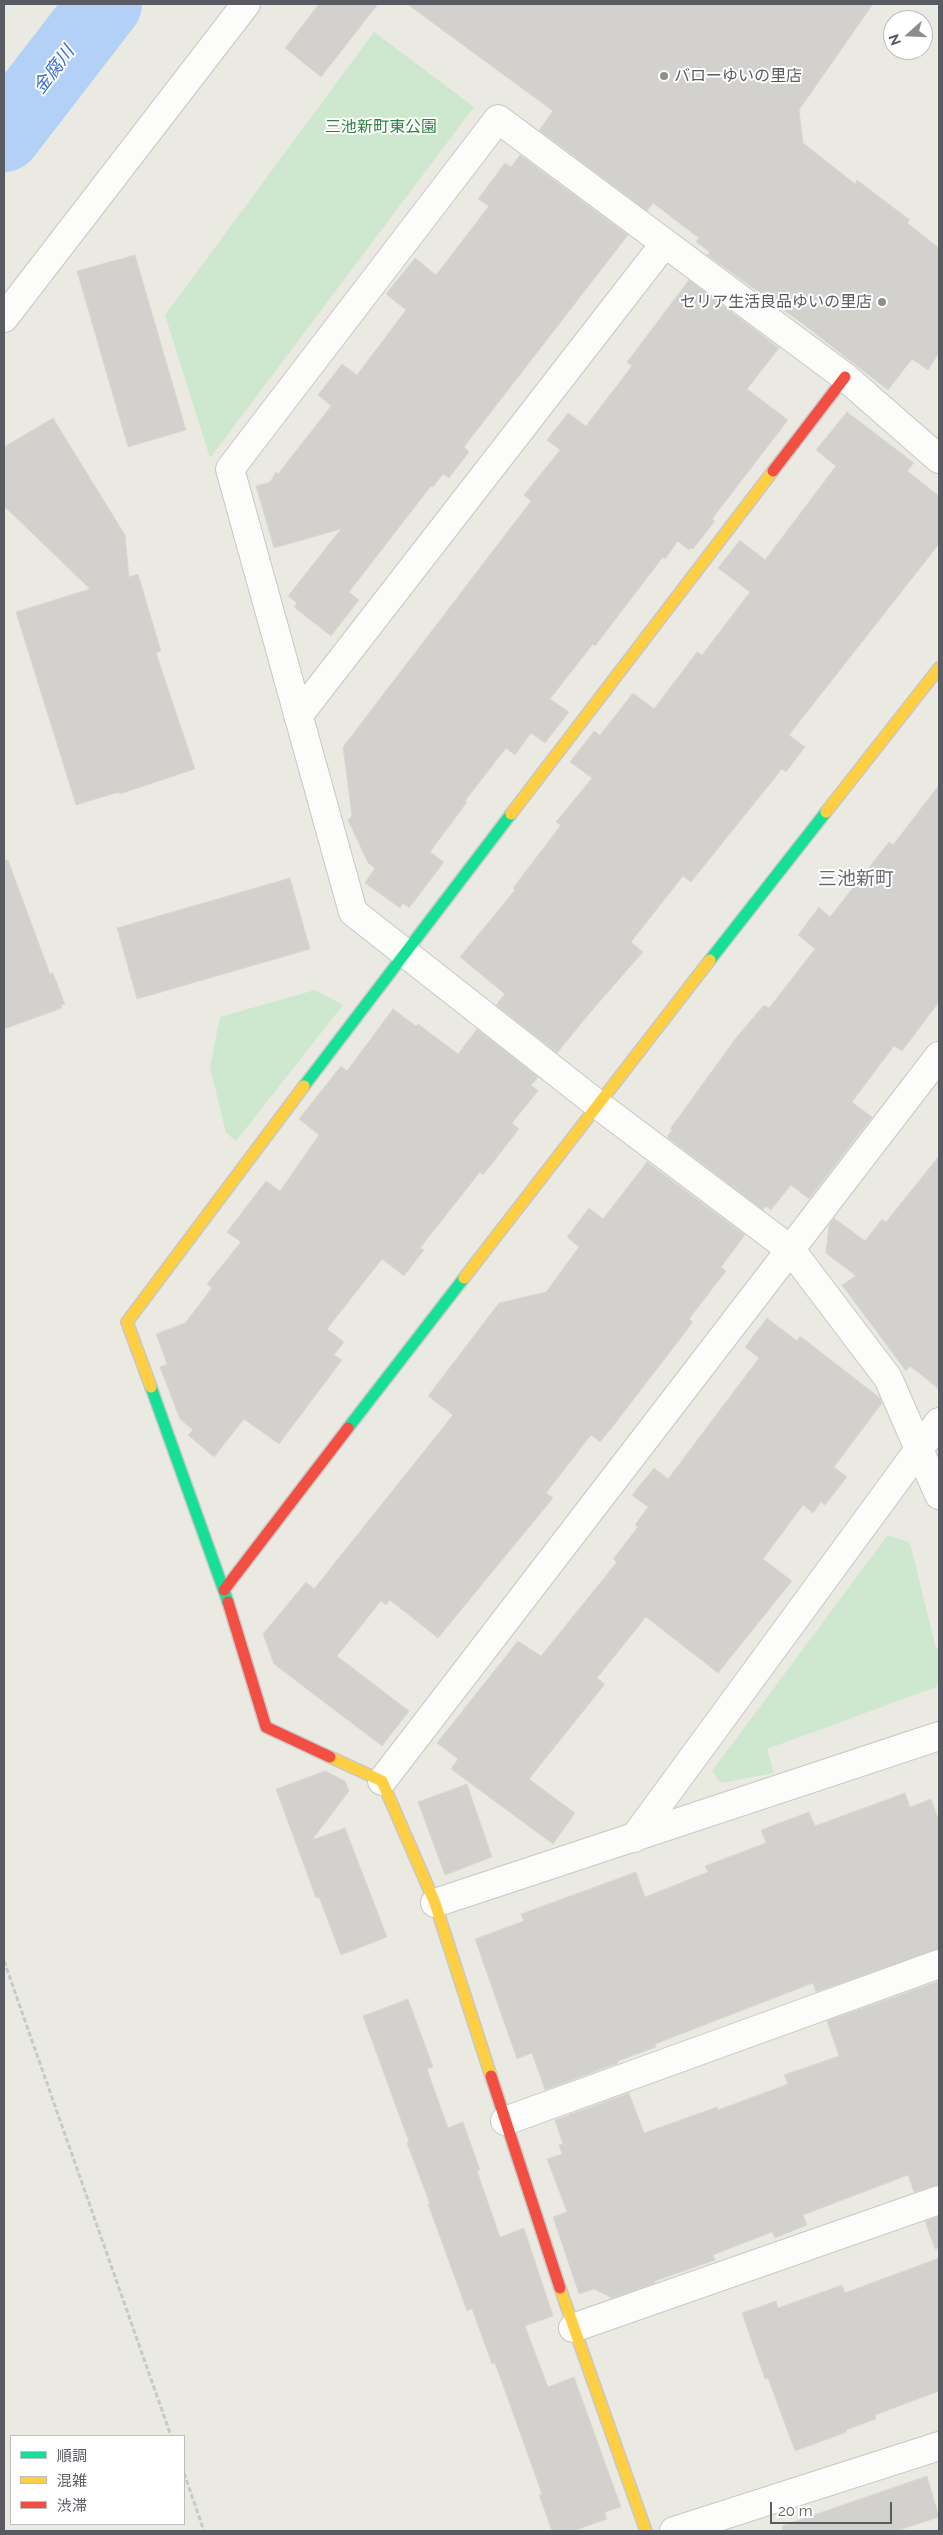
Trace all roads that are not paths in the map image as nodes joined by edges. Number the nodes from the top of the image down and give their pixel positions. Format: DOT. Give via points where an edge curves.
graph roads {
  1 [pos="246,4"];
  2 [pos="665,243"];
  3 [pos="4,318"];
  4 [pos="845,377"];
  5 [pos="939,459"];
  6 [pos="939,668"];
  7 [pos="298,716"];
  8 [pos="404,953"];
  9 [pos="939,1056"];
  10 [pos="597,1104"];
  11 [pos="790,1250"];
  12 [pos="939,1422"];
  13 [pos="920,1447"];
  14 [pos="939,1495"];
  15 [pos="224,1590"];
  16 [pos="939,1736"];
  17 [pos="382,1781"];
  18 [pos="634,1838"];
  19 [pos="435,1903"];
  20 [pos="939,1964"];
  21 [pos="505,2121"];
  22 [pos="939,2200"];
  23 [pos="573,2328"];
  24 [pos="939,2446"];
  25 [pos="646,2531"];
  26 [pos="674,2531"];
  1 -- 3 [label="street"];
  2 -- 4 [label="street"];
  2 -- 7 [label="street"];
  2 -- 7 [label="street" via="498,119 230,469"];
  4 -- 5 [label="street"];
  4 -- 8 [label="street"];
  6 -- 10 [label="street"];
  7 -- 8 [label="street" via="353,912"];
  8 -- 10 [label="street"];
  8 -- 15 [label="street" via="127,1322"];
  9 -- 11 [label="street"];
  10 -- 11 [label="street"];
  10 -- 15 [label="street"];
  11 -- 13 [label="street" via="888,1378"];
  11 -- 17 [label="street"];
  12 -- 13 [label="street"];
  13 -- 14 [label="street"];
  13 -- 18 [label="street"];
  15 -- 17 [label="street" via="266,1727"];
  16 -- 18 [label="street"];
  17 -- 19 [label="street"];
  18 -- 19 [label="street"];
  19 -- 21 [label="street"];
  20 -- 21 [label="street"];
  21 -- 23 [label="street"];
  22 -- 23 [label="street"];
  23 -- 25 [label="street"];
  24 -- 26 [label="street"];
}
